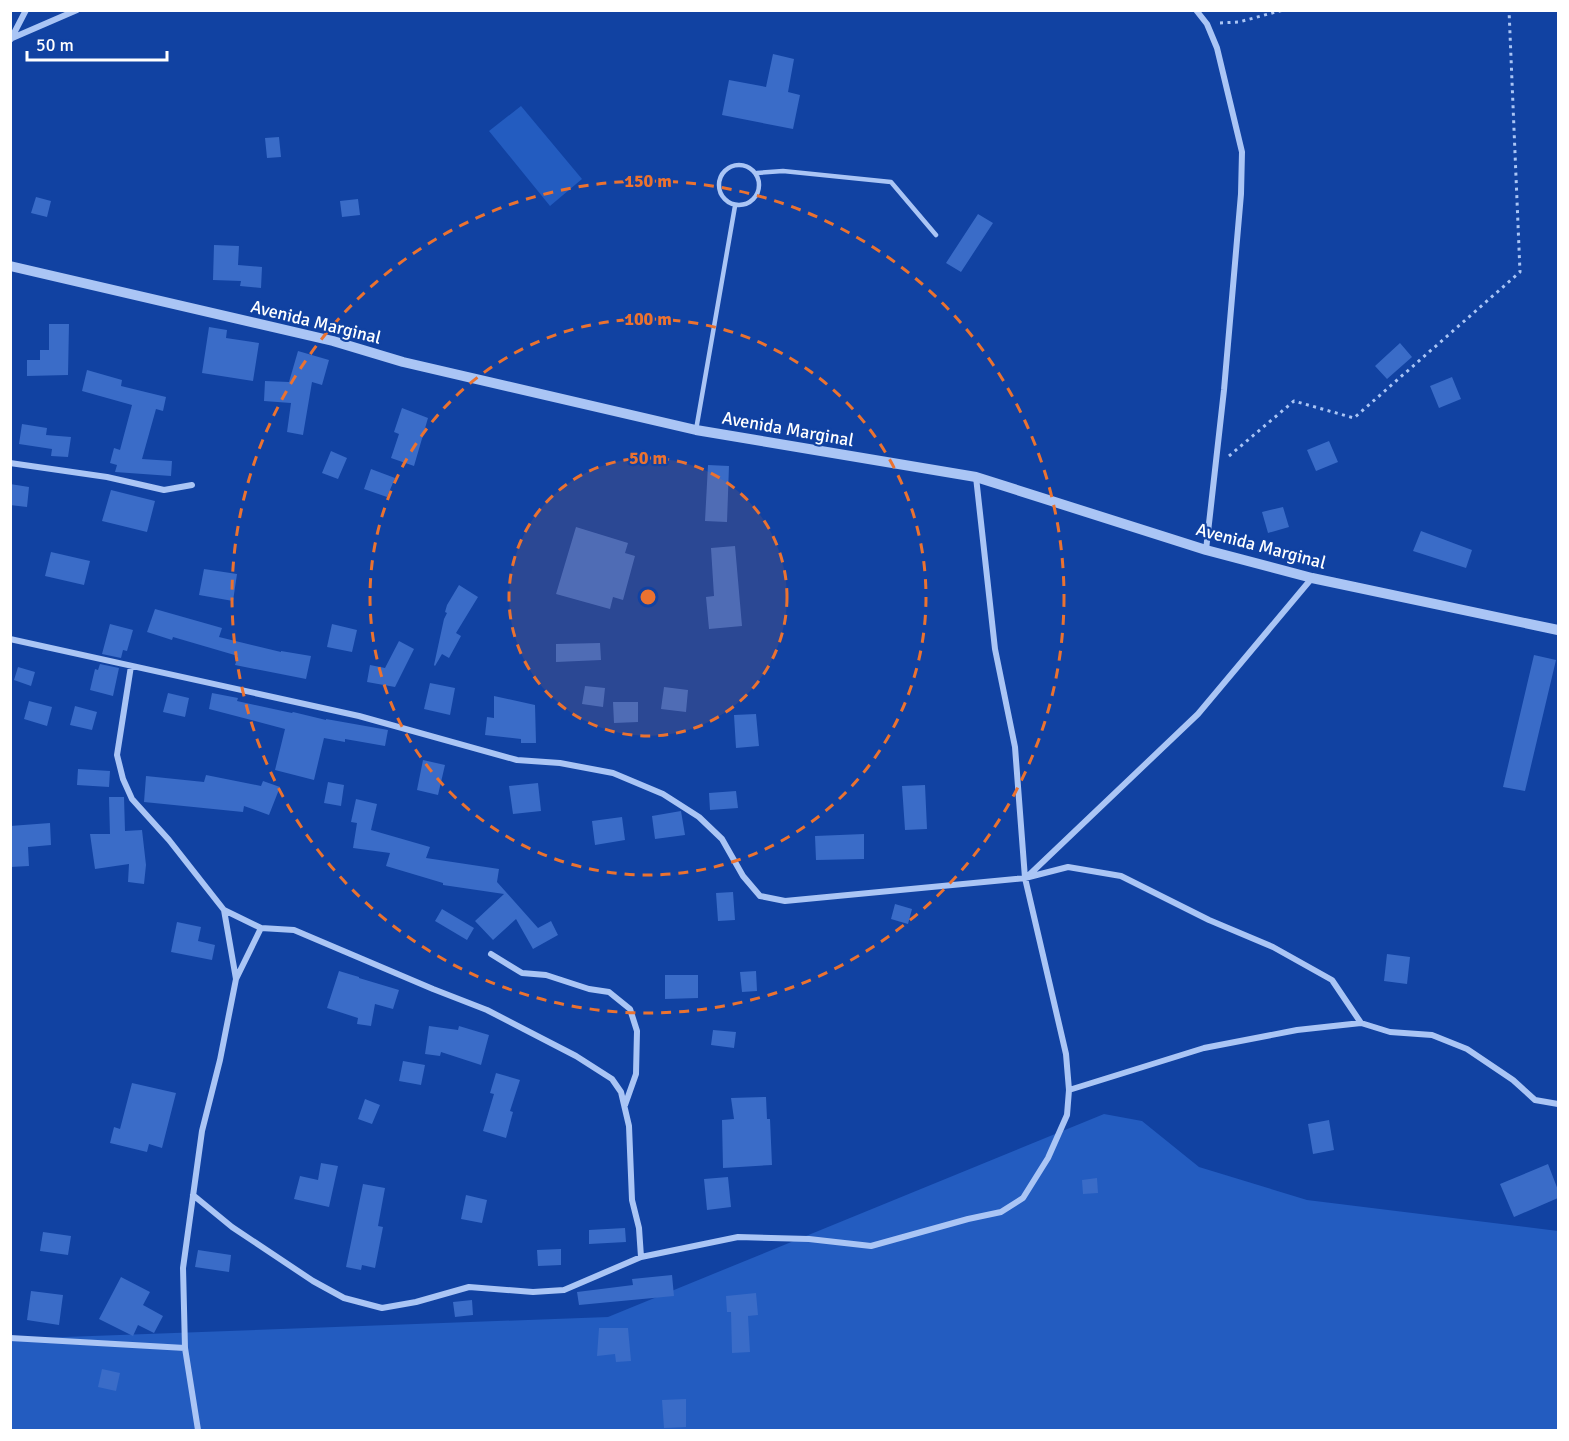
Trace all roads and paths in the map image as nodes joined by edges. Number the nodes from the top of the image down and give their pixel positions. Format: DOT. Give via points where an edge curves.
graph roads {
  1 [pos="26,10"];
  2 [pos="77,10"];
  3 [pos="1196,10"];
  4 [pos="1283,10"];
  5 [pos="1509,10"];
  6 [pos="1207,24"];
  7 [pos="11,39"];
  8 [pos="757,173"];
  9 [pos="735,206"];
  10 [pos="936,235"];
  11 [pos="10,266"];
  12 [pos="696,430"];
  13 [pos="10,463"];
  14 [pos="1214,468"];
  15 [pos="976,477"];
  16 [pos="192,484"];
  17 [pos="1206,550"];
  18 [pos="1312,578"];
  19 [pos="1558,630"];
  20 [pos="10,639"];
  21 [pos="131,666"];
  22 [pos="1025,878"];
  23 [pos="224,910"];
  24 [pos="261,928"];
  25 [pos="491,954"];
  26 [pos="236,980"];
  27 [pos="1361,1023"];
  28 [pos="1069,1090"];
  29 [pos="1558,1104"];
  30 [pos="625,1106"];
  31 [pos="193,1195"];
  32 [pos="641,1257"];
  33 [pos="10,1338"];
  34 [pos="185,1348"];
  35 [pos="198,1431"];
  1 -- 7 [label="street"];
  2 -- 7 [label="street"];
  3 -- 6 [label="street"];
  4 -- 6 [label="path" via="1239,22"];
  5 -- 14 [label="path" via="1520,272 1354,418 1294,401"];
  6 -- 14 [label="street" via="1223,68 1242,152 1224,390"];
  8 -- 9 [label="lane" via="759,189 755,199"];
  8 -- 9 [label="lane" via="742,165 722,172 719,193"];
  8 -- 10 [label="lane" via="783,171 891,182"];
  9 -- 12 [label="lane"];
  11 -- 12 [label="street, Avenida Marginal"];
  12 -- 15 [label="street, Avenida Marginal"];
  13 -- 16 [label="street" via="164,490"];
  14 -- 17 [label="street"];
  15 -- 17 [label="street, Avenida Marginal"];
  15 -- 22 [label="street" via="995,649 1015,747"];
  17 -- 18 [label="street, Avenida Marginal"];
  18 -- 19 [label="street, Avenida Marginal"];
  18 -- 22 [label="street" via="1198,714"];
  20 -- 21 [label="street"];
  21 -- 22 [label="street" via="359,716 518,760 613,773 663,794 699,817 722,839 742,876 760,896 785,901"];
  21 -- 23 [label="street" via="117,755 123,779 132,799"];
  22 -- 27 [label="street" via="1068,867 1121,876 1273,947 1332,980"];
  22 -- 28 [label="street" via="1066,1054"];
  23 -- 24 [label="street"];
  23 -- 26 [label="street"];
  24 -- 26 [label="street"];
  24 -- 30 [label="street" via="294,930 487,1010 612,1079"];
  25 -- 30 [label="street" via="522,973 546,975 609,992 630,1009 637,1031 636,1074"];
  26 -- 31 [label="street" via="202,1131"];
  27 -- 28 [label="street" via="1297,1030 1204,1048"];
  27 -- 29 [label="street" via="1390,1032 1432,1035 1467,1049 1535,1100"];
  28 -- 32 [label="street" via="1067,1115 1048,1158 1023,1198 1000,1212 871,1246 738,1237"];
  30 -- 32 [label="street"];
  31 -- 32 [label="street" via="232,1227 313,1281 344,1298 382,1308 469,1287 564,1290"];
  31 -- 34 [label="street" via="183,1268"];
  33 -- 34 [label="street"];
  34 -- 35 [label="street"];
}
